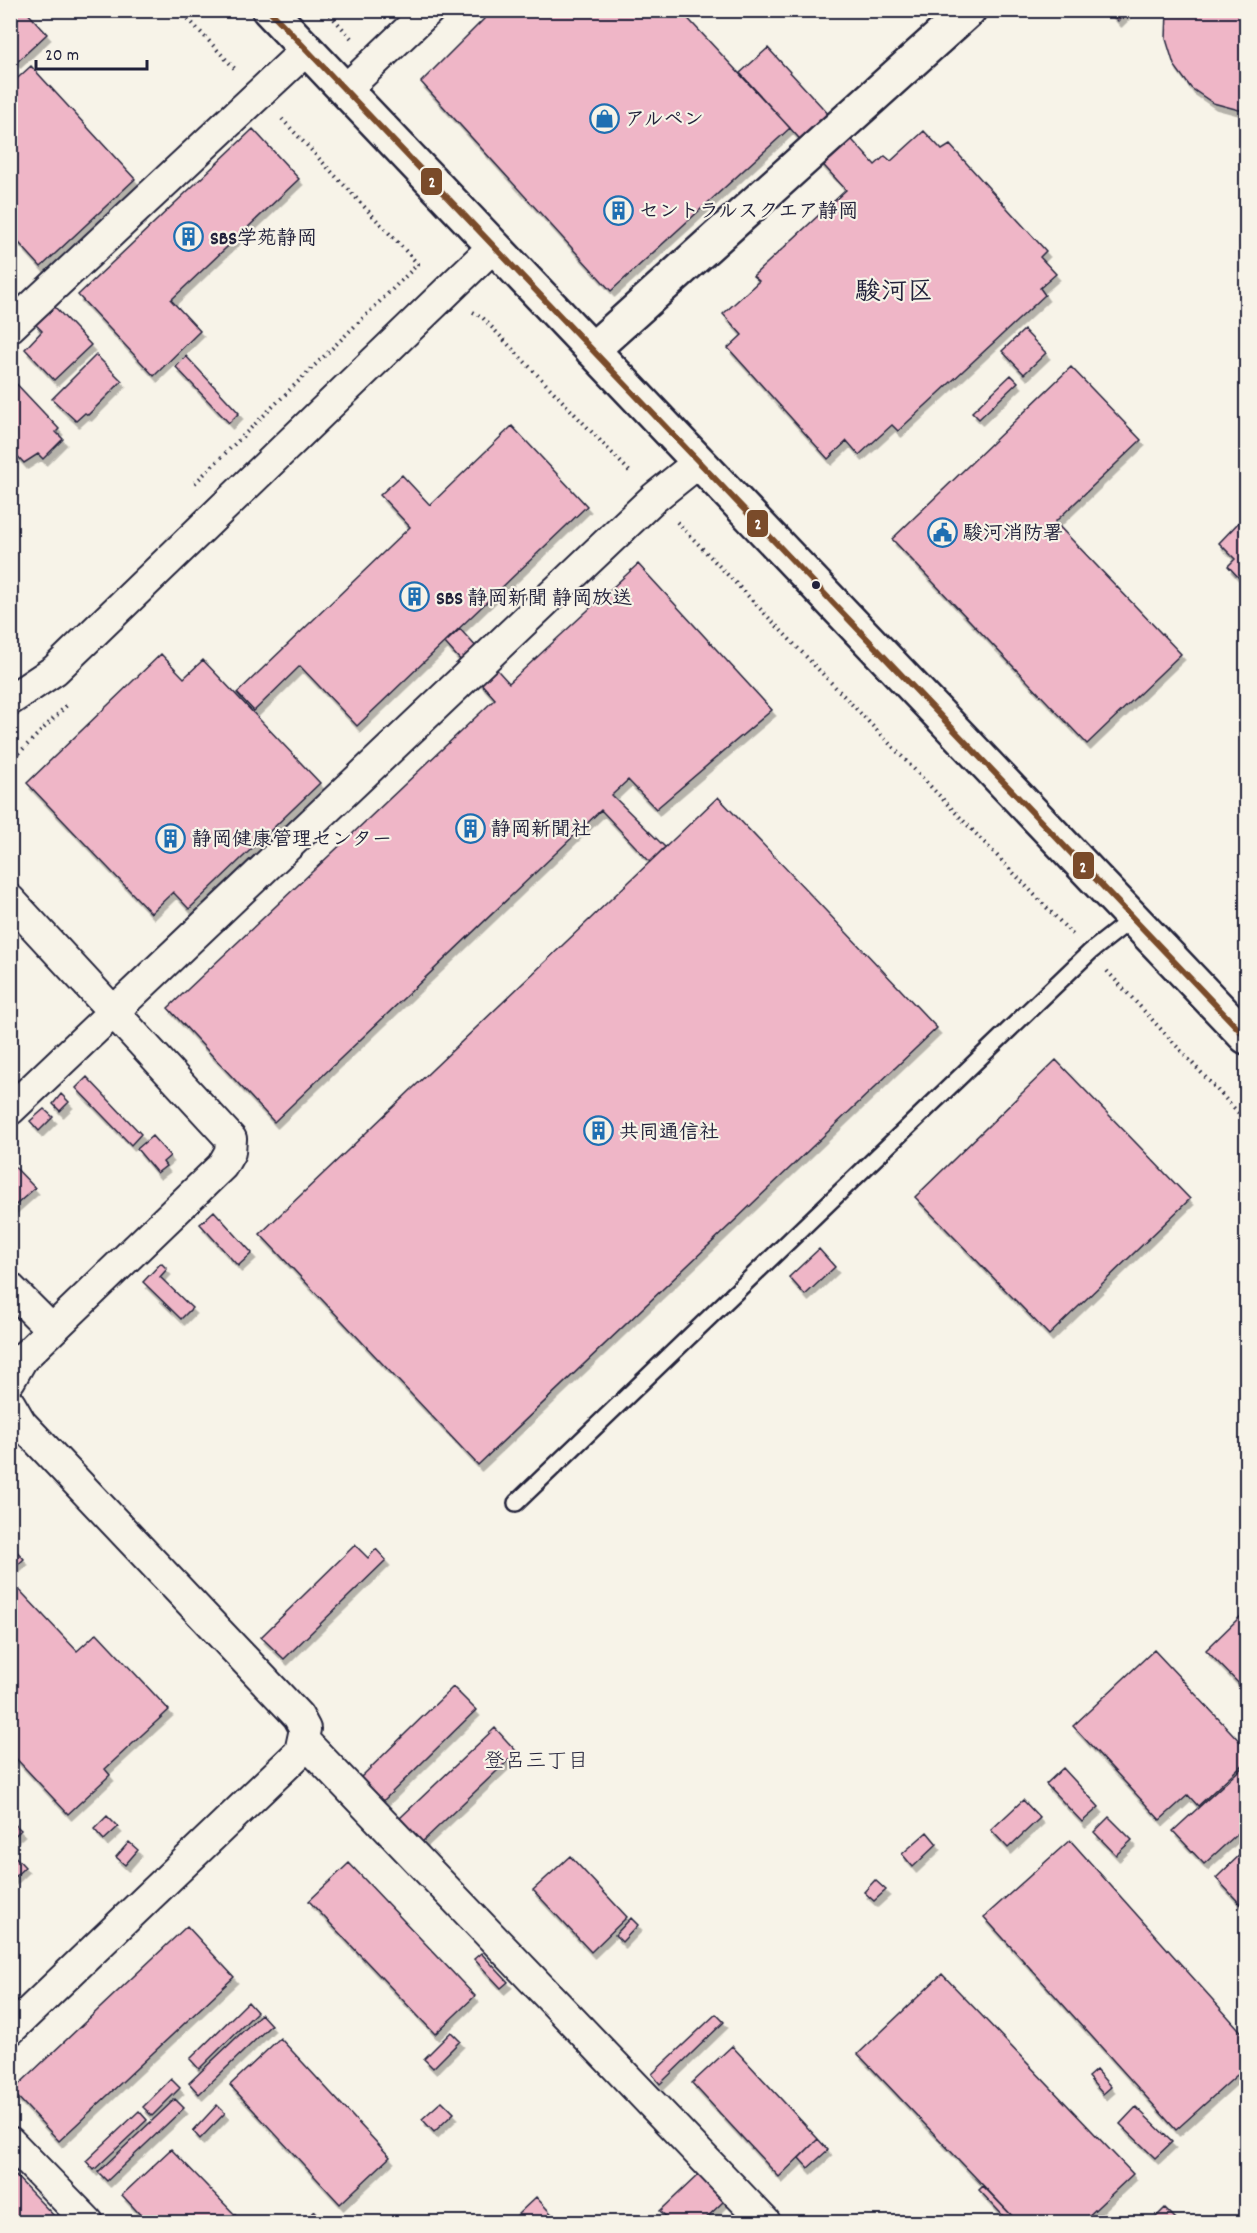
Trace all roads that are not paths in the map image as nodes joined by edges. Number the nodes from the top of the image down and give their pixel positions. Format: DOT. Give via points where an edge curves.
graph roads {
  1 [pos="269,10"];
  2 [pos="429,10"];
  3 [pos="969,10"];
  4 [pos="306,50"];
  5 [pos="345,90"];
  6 [pos="494,246"];
  7 [pos="10,327"];
  8 [pos="592,350"];
  9 [pos="699,462"];
  10 [pos="10,700"];
  11 [pos="10,900"];
  12 [pos="1133,918"];
  13 [pos="112,1012"];
  14 [pos="1246,1037"];
  15 [pos="10,1110"];
  16 [pos="10,1288"];
  17 [pos="51,1329"];
  18 [pos="10,1380"];
  19 [pos="10,1404"];
  20 [pos="516,1503"];
  21 [pos="304,1740"];
  22 [pos="10,2030"];
  23 [pos="10,2142"];
  24 [pos="88,2223"];
  25 [pos="765,2223"];
  1 -- 4 [label="street"];
  2 -- 5 [label="street"];
  3 -- 8 [label="street"];
  4 -- 5 [label="street"];
  4 -- 7 [label="street"];
  5 -- 6 [label="street"];
  6 -- 8 [label="street"];
  6 -- 10 [label="street" via="55,670"];
  8 -- 9 [label="street"];
  9 -- 12 [label="street"];
  9 -- 13 [label="street" via="654,498"];
  11 -- 13 [label="street"];
  12 -- 14 [label="street"];
  12 -- 20 [label="lane" via="1090,952"];
  13 -- 15 [label="street"];
  13 -- 17 [label="street" via="225,1130 231,1139 230,1152 222,1166"];
  16 -- 17 [label="street"];
  17 -- 18 [label="street" via="22,1359"];
  19 -- 21 [label="street" via="21,1423 298,1716 305,1729"];
  21 -- 22 [label="street" via="300,1752"];
  21 -- 25 [label="street"];
  23 -- 24 [label="street"];
}
